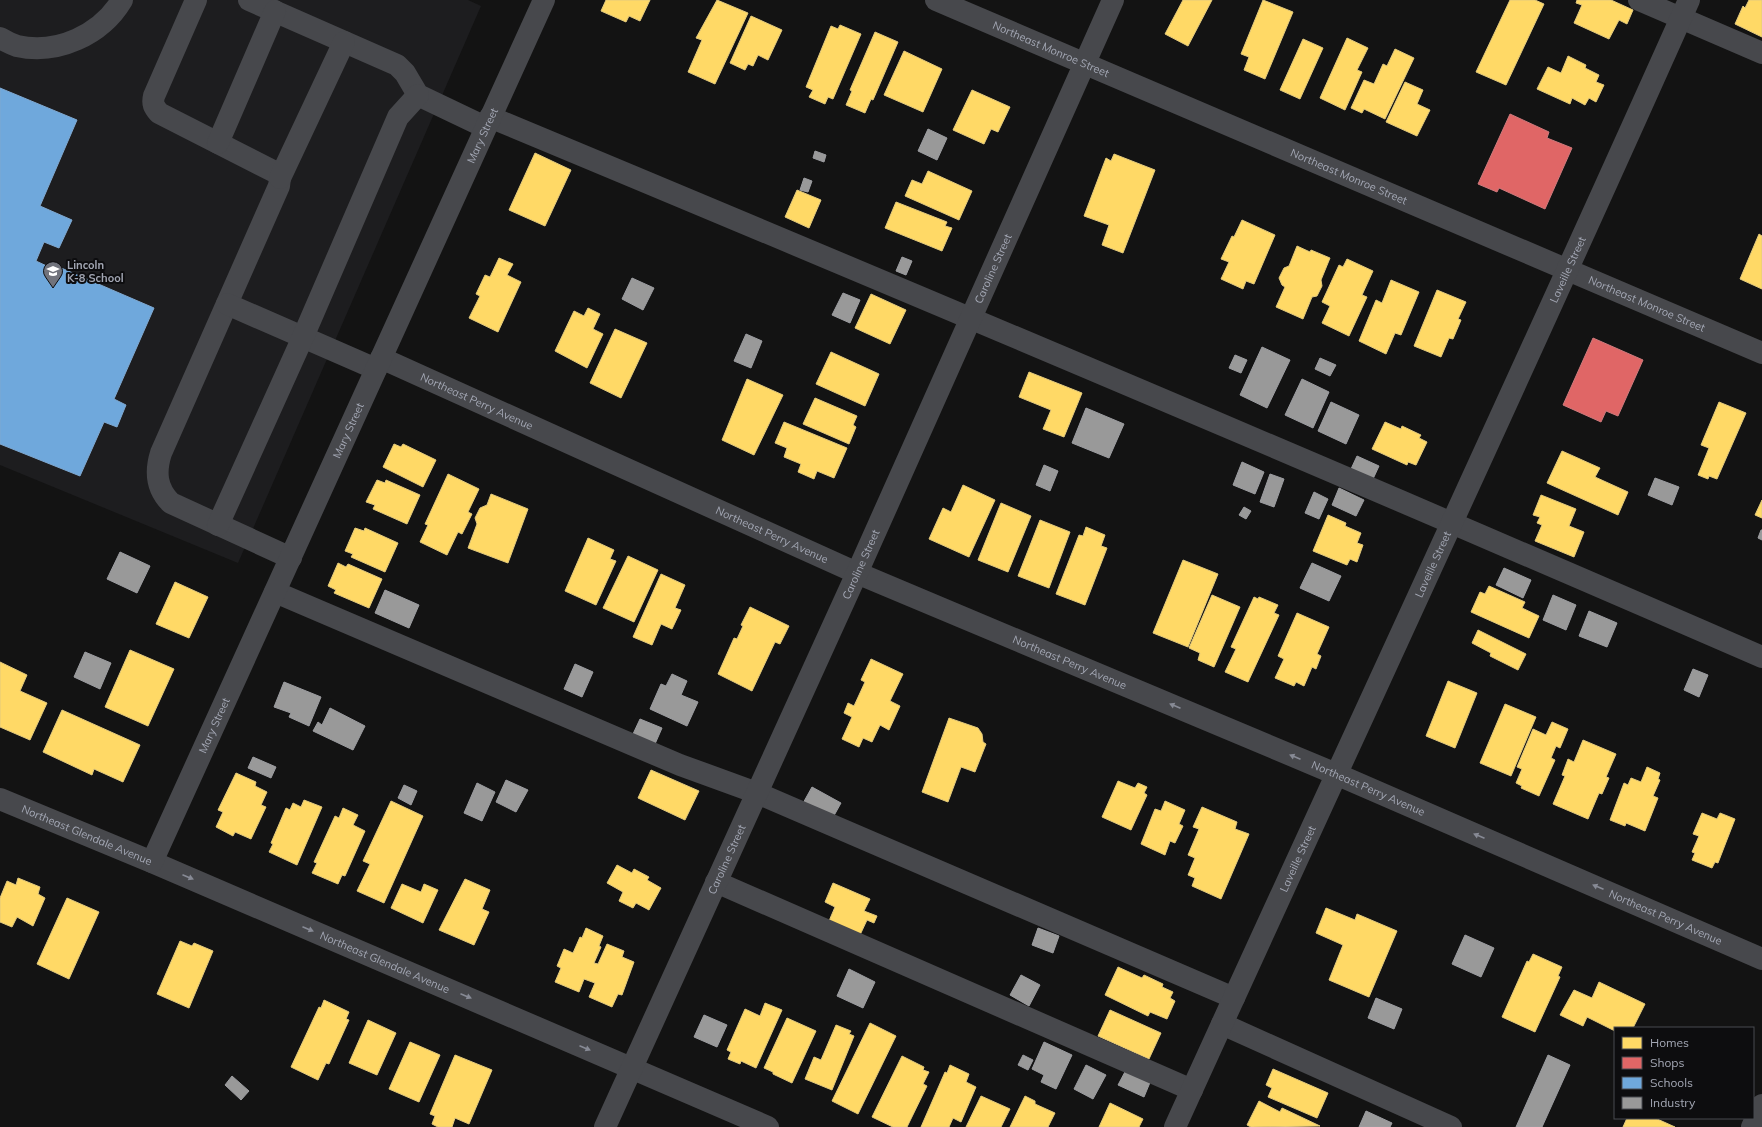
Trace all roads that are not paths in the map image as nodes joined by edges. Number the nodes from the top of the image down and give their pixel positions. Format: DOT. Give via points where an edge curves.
graph roads {
  1 [pos="122,0"];
  2 [pos="196,0"];
  3 [pos="249,0"];
  4 [pos="544,0"];
  5 [pos="936,0"];
  6 [pos="1113,0"];
  7 [pos="1639,0"];
  8 [pos="1685,9"];
  9 [pos="275,11"];
  10 [pos="0,38"];
  11 [pos="344,42"];
  12 [pos="1762,53"];
  13 [pos="1085,64"];
  14 [pos="418,96"];
  15 [pos="487,122"];
  16 [pos="218,143"];
  17 [pos="280,178"];
  18 [pos="1569,269"];
  19 [pos="227,304"];
  20 [pos="971,317"];
  21 [pos="303,337"];
  22 [pos="1762,353"];
  23 [pos="379,363"];
  24 [pos="1452,522"];
  25 [pos="218,525"];
  26 [pos="291,558"];
  27 [pos="857,573"];
  28 [pos="274,592"];
  29 [pos="1762,657"];
  30 [pos="1336,774"];
  31 [pos="757,793"];
  32 [pos="0,799"];
  33 [pos="152,862"];
  34 [pos="716,882"];
  35 [pos="1762,958"];
  36 [pos="1234,998"];
  37 [pos="1222,1024"];
  38 [pos="631,1068"];
  39 [pos="1192,1090"];
  40 [pos="1762,1105"];
  41 [pos="605,1127"];
  42 [pos="768,1127"];
  43 [pos="1176,1127"];
  44 [pos="1452,1127"];
  45 [pos="1752,1127"];
  1 -- 10 [label="street" via="106,20 77,40 40,49 16,46"];
  2 -- 16 [label="street" via="152,102 159,113"];
  3 -- 9 [label="street"];
  4 -- 15 [label="street, Mary Street"];
  5 -- 13 [label="street, Northeast Monroe Street"];
  6 -- 13 [label="street, Caroline Street"];
  7 -- 8 [label="street"];
  8 -- 12 [label="street"];
  8 -- 18 [label="street, Laveille Street"];
  9 -- 11 [label="street"];
  9 -- 16 [label="street"];
  11 -- 14 [label="street" via="397,65 405,73"];
  11 -- 17 [label="street"];
  13 -- 18 [label="street, Northeast Monroe Street"];
  13 -- 20 [label="street, Caroline Street"];
  14 -- 15 [label="street"];
  14 -- 21 [label="street" via="398,117"];
  15 -- 20 [label="street"];
  15 -- 23 [label="street, Mary Street"];
  16 -- 17 [label="street" via="272,170"];
  17 -- 19 [label="street" via="279,186"];
  18 -- 22 [label="street, Northeast Monroe Street"];
  18 -- 24 [label="street, Laveille Street"];
  19 -- 21 [label="street, Northeast Perry Avenue"];
  19 -- 25 [label="street" via="157,467 160,488 170,503"];
  20 -- 24 [label="street"];
  20 -- 27 [label="street, Caroline Street"];
  21 -- 23 [label="street, Northeast Perry Avenue"];
  21 -- 25 [label="street"];
  23 -- 26 [label="street, Mary Street"];
  23 -- 27 [label="street, Northeast Perry Avenue"];
  24 -- 29 [label="street"];
  24 -- 30 [label="street, Laveille Street"];
  25 -- 26 [label="street"];
  26 -- 28 [label="street, Mary Street"];
  30 -- 27 [label="street, Northeast Perry Avenue, one-way"];
  27 -- 31 [label="street, Caroline Street"];
  28 -- 31 [label="street" via="673,762"];
  28 -- 33 [label="street, Mary Street"];
  35 -- 30 [label="street, Northeast Perry Avenue, one-way"];
  30 -- 36 [label="street, Laveille Street"];
  31 -- 34 [label="street, Caroline Street"];
  31 -- 36 [label="street"];
  32 -- 33 [label="street, Northeast Glendale Avenue"];
  33 -- 38 [label="street, Northeast Glendale Avenue, one-way"];
  34 -- 38 [label="street, Caroline Street"];
  34 -- 39 [label="street"];
  36 -- 37 [label="street, Laveille Street"];
  37 -- 39 [label="street, Laveille Street"];
  37 -- 44 [label="street"];
  38 -- 41 [label="street, Caroline Street"];
  38 -- 42 [label="street, Northeast Glendale Avenue"];
  39 -- 43 [label="street, Laveille Street"];
  40 -- 45 [label="street"];
}
